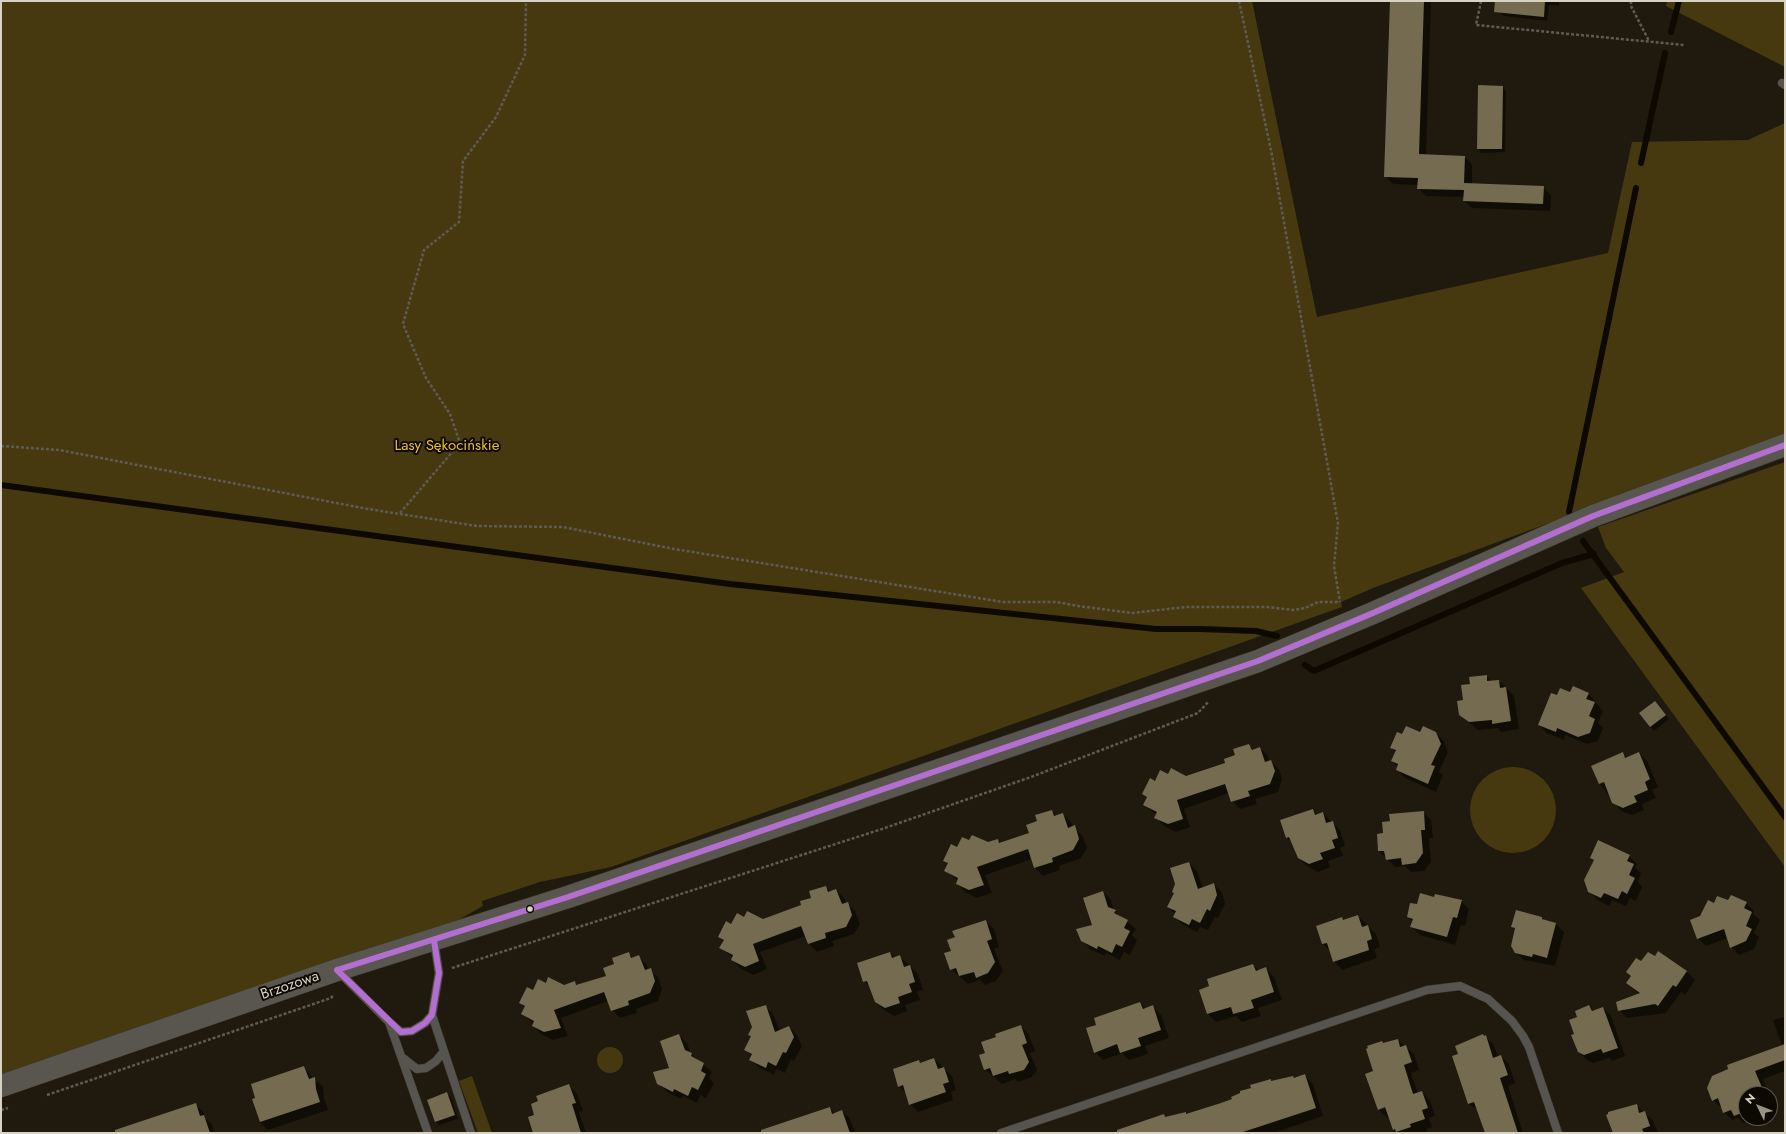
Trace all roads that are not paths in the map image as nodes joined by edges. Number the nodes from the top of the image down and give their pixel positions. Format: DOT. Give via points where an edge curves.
graph roads {
  1 [pos="1785,446"];
  2 [pos="434,940"];
  3 [pos="337,970"];
  4 [pos="432,1015"];
  5 [pos="389,1022"];
  6 [pos="444,1051"];
  7 [pos="401,1056"];
  8 [pos="1,1086"];
  9 [pos="428,1133"];
  10 [pos="471,1133"];
  11 [pos="1001,1133"];
  12 [pos="1558,1133"];
  1 -- 2 [label="street, Brzozowa" via="1593,516 1373,614 1258,661 568,897"];
  2 -- 3 [label="street, Brzozowa"];
  2 -- 4 [label="lane" via="439,973"];
  3 -- 5 [label="lane"];
  3 -- 8 [label="street, Brzozowa"];
  4 -- 5 [label="lane" via="412,1031 401,1032"];
  4 -- 6 [label="lane"];
  5 -- 7 [label="lane"];
  6 -- 7 [label="lane" via="426,1068 417,1069"];
  6 -- 10 [label="lane"];
  7 -- 9 [label="lane"];
  11 -- 12 [label="lane" via="1427,990 1460,986 1488,999 1512,1021 1523,1036"];
}
